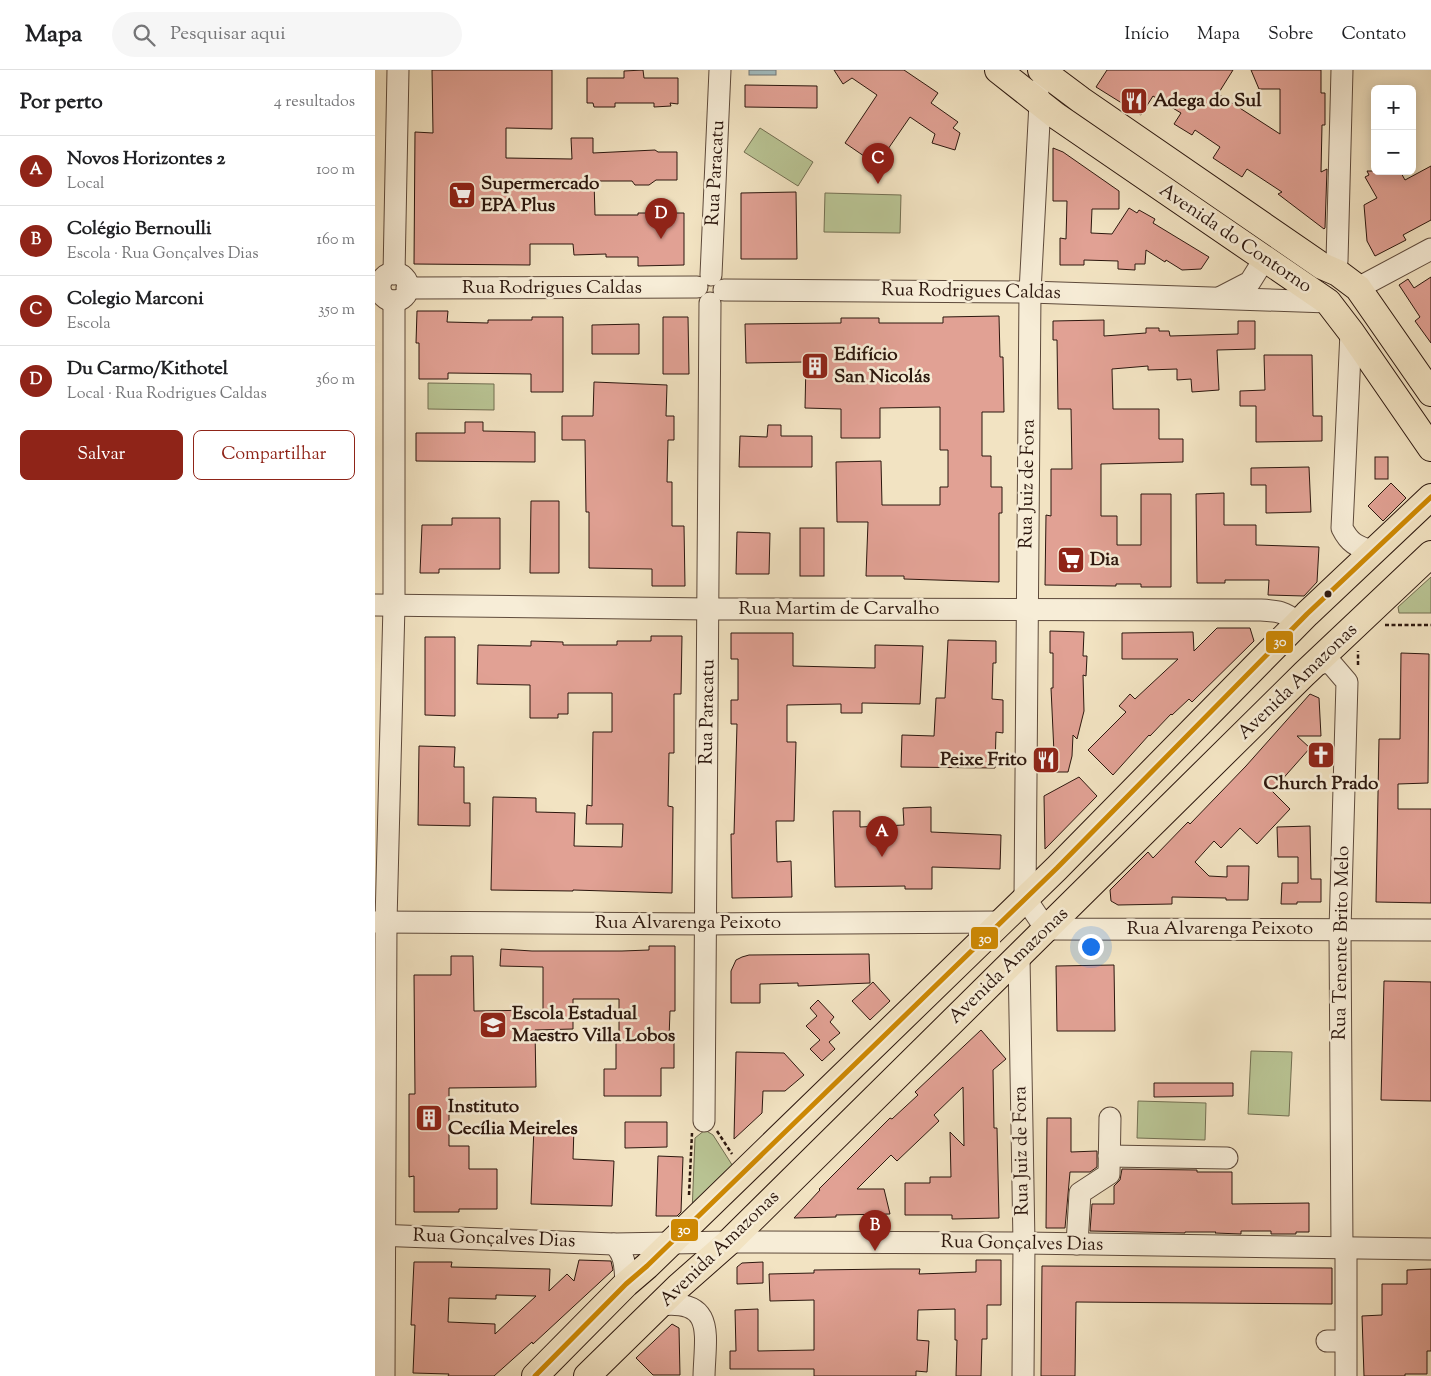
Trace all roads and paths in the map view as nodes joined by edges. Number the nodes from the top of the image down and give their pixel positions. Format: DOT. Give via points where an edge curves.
graph roads {
  1 [pos="397,70"];
  2 [pos="720,70"];
  3 [pos="998,70"];
  4 [pos="1034,70"];
  5 [pos="1041,70"];
  6 [pos="1342,70"];
  7 [pos="1040,103"];
  8 [pos="1431,249"];
  9 [pos="1265,258"];
  10 [pos="1322,266"];
  11 [pos="390,288"];
  12 [pos="1358,288"];
  13 [pos="711,289"];
  14 [pos="1031,292"];
  15 [pos="1218,298"];
  16 [pos="1328,302"];
  17 [pos="1351,332"];
  18 [pos="1431,393"];
  19 [pos="1431,448"];
  20 [pos="1431,497"];
  21 [pos="1373,552"];
  22 [pos="1431,554"];
  23 [pos="385,605"];
  24 [pos="709,609"];
  25 [pos="1027,610"];
  26 [pos="1298,623"];
  27 [pos="1379,625"];
  28 [pos="1431,625"];
  29 [pos="1358,646"];
  30 [pos="1313,666"];
  31 [pos="1352,674"];
  32 [pos="1025,898"];
  33 [pos="381,922"];
  34 [pos="1001,922"];
  35 [pos="706,924"];
  36 [pos="1046,929"];
  37 [pos="1340,930"];
  38 [pos="1431,930"];
  39 [pos="1019,957"];
  40 [pos="1110,1118"];
  41 [pos="705,1121"];
  42 [pos="1109,1156"];
  43 [pos="1227,1158"];
  44 [pos="744,1172"];
  45 [pos="679,1234"];
  46 [pos="380,1235"];
  47 [pos="729,1242"];
  48 [pos="1024,1243"];
  49 [pos="614,1244"];
  50 [pos="1077,1244"];
  51 [pos="1344,1248"];
  52 [pos="1431,1249"];
  53 [pos="626,1284"];
  54 [pos="660,1305"];
  55 [pos="384,1376"];
  56 [pos="535,1376"];
  57 [pos="587,1376"];
  58 [pos="704,1376"];
  59 [pos="1023,1376"];
  60 [pos="1346,1376"];
  1 -- 11 [label="street"];
  2 -- 13 [label="street, Rua Paracatu"];
  3 -- 7 [label="main road, Avenida do Contorno"];
  4 -- 7 [label="street, Rua Juiz de Fora"];
  5 -- 10 [label="main road, Avenida do Contorno"];
  6 -- 10 [label="street" via="1337,261 1327,267"];
  7 -- 9 [label="main road, Avenida do Contorno"];
  7 -- 14 [label="street, Rua Juiz de Fora"];
  8 -- 12 [label="street"];
  9 -- 15 [label="street, Rua Rodrigues Caldas" via="1250,282"];
  9 -- 16 [label="main road, Avenida do Contorno"];
  10 -- 12 [label="main road, Avenida do Contorno" via="1339,273"];
  11 -- 13 [label="street, Rua Rodrigues Caldas"];
  11 -- 23 [label="street"];
  12 -- 18 [label="main road, Avenida do Contorno"];
  13 -- 14 [label="street, Rua Rodrigues Caldas"];
  13 -- 24 [label="street, Rua Paracatu"];
  14 -- 15 [label="street, Rua Rodrigues Caldas"];
  14 -- 25 [label="street, Rua Juiz de Fora"];
  15 -- 16 [label="street, Rua Rodrigues Caldas"];
  16 -- 17 [label="main road, Avenida do Contorno"];
  17 -- 19 [label="main road, Avenida do Contorno"];
  17 -- 21 [label="street" via="1342,528 1348,540"];
  20 -- 21 [label="main road, Avenida Amazonas"];
  21 -- 26 [label="main road, Avenida Amazonas"];
  22 -- 30 [label="main road, Avenida Amazonas"];
  23 -- 24 [label="street, Rua Martim de Carvalho"];
  23 -- 33 [label="street"];
  24 -- 25 [label="street, Rua Martim de Carvalho"];
  24 -- 35 [label="street, Rua Paracatu"];
  25 -- 26 [label="street, Rua Martim de Carvalho" via="1278,611"];
  25 -- 32 [label="street, Rua Juiz de Fora"];
  26 -- 32 [label="main road, Avenida Amazonas"];
  27 -- 28 [label="path"];
  29 -- 31 [label="path"];
  30 -- 31 [label="street" via="1329,661 1344,677"];
  30 -- 36 [label="main road, Avenida Amazonas"];
  31 -- 37 [label="street, Rua Tenente Brito Melo"];
  32 -- 34 [label="main road, Avenida Amazonas"];
  32 -- 36 [label="street"];
  33 -- 35 [label="street, Rua Alvarenga Peixoto"];
  33 -- 46 [label="street"];
  34 -- 35 [label="street, Rua Alvarenga Peixoto"];
  34 -- 44 [label="main road, Avenida Amazonas"];
  35 -- 41 [label="street, Rua Paracatu"];
  36 -- 37 [label="street, Rua Alvarenga Peixoto"];
  36 -- 39 [label="main road, Avenida Amazonas"];
  37 -- 38 [label="street, Rua Alvarenga Peixoto"];
  37 -- 51 [label="street, Rua Tenente Brito Melo"];
  39 -- 47 [label="main road, Avenida Amazonas"];
  39 -- 48 [label="street, Rua Juiz de Fora"];
  40 -- 42 [label="street"];
  41 -- 44 [label="path" via="715,1127"];
  41 -- 45 [label="path" via="692,1130"];
  42 -- 43 [label="street"];
  42 -- 50 [label="street" via="1109,1174 1080,1194"];
  44 -- 45 [label="main road, Avenida Amazonas"];
  45 -- 47 [label="street, Rua Gonçalves Dias"];
  45 -- 49 [label="street, Rua Gonçalves Dias"];
  45 -- 53 [label="main road, Avenida Amazonas"];
  46 -- 49 [label="street, Rua Gonçalves Dias"];
  46 -- 55 [label="street"];
  47 -- 48 [label="street, Rua Gonçalves Dias"];
  47 -- 54 [label="main road, Avenida Amazonas"];
  48 -- 50 [label="street, Rua Gonçalves Dias"];
  48 -- 59 [label="street, Rua Juiz de Fora"];
  49 -- 53 [label="street" via="623,1256"];
  50 -- 51 [label="street, Rua Gonçalves Dias"];
  51 -- 52 [label="street, Rua Gonçalves Dias"];
  51 -- 60 [label="street, Rua Tenente Brito Melo" via="1336,1341"];
  53 -- 56 [label="main road, Avenida Amazonas"];
  54 -- 57 [label="main road, Avenida Amazonas"];
  54 -- 58 [label="street" via="689,1306 702,1318 705,1330"];
}
